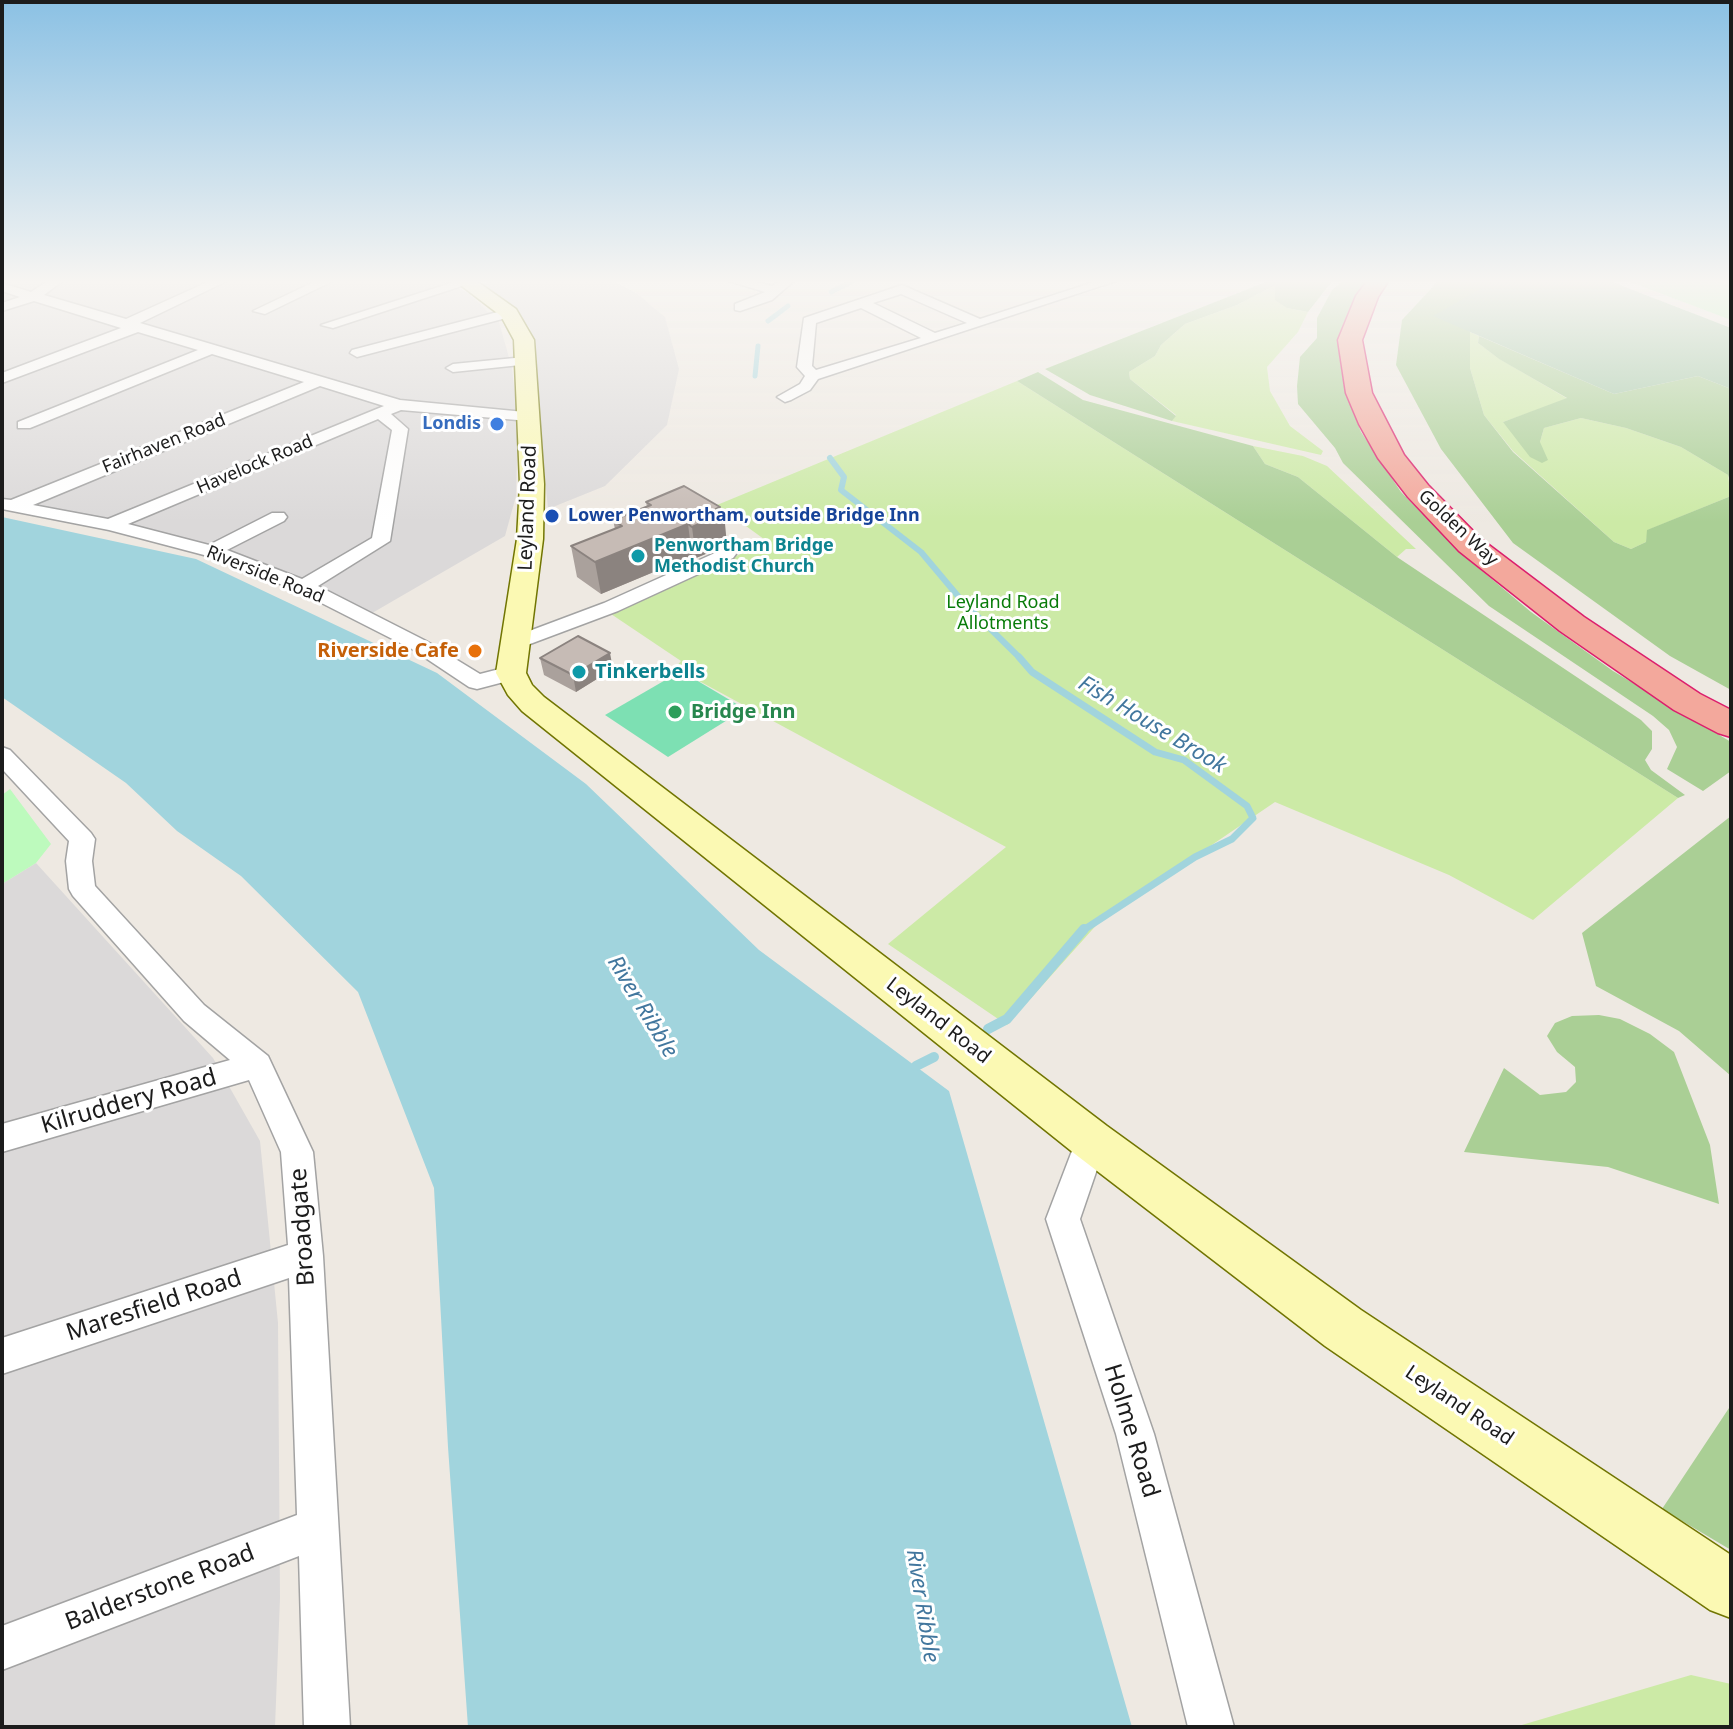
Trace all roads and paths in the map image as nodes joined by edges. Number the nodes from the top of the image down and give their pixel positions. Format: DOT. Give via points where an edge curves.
graph roads {
  1 [pos="45,361"];
  2 [pos="183,361"];
  3 [pos="246,361"];
  4 [pos="525,361"];
  5 [pos="805,361"];
  6 [pos="864,361"];
  7 [pos="1354,361"];
  8 [pos="1376,361"];
  9 [pos="453,368"];
  10 [pos="813,375"];
  11 [pos="2,378"];
  12 [pos="317,382"];
  13 [pos="785,397"];
  14 [pos="399,405"];
  15 [pos="381,414"];
  16 [pos="529,416"];
  17 [pos="24,425"];
  18 [pos="6,505"];
  19 [pos="278,517"];
  20 [pos="110,525"];
  21 [pos="211,551"];
  22 [pos="726,554"];
  23 [pos="303,586"];
  24 [pos="513,658"];
  25 [pos="1731,703"];
  26 [pos="1731,725"];
  27 [pos="2,755"];
  28 [pos="257,1065"];
  29 [pos="2,1138"];
  30 [pos="1091,1140"];
  31 [pos="306,1256"];
  32 [pos="2,1356"];
  33 [pos="318,1528"];
  34 [pos="1731,1589"];
  35 [pos="2,1648"];
  36 [pos="327,1727"];
  37 [pos="1211,1727"];
  1 -- 11 [label="street"];
  2 -- 17 [label="street"];
  3 -- 12 [label="street"];
  4 -- 9 [label="street"];
  4 -- 16 [label="main road, Leyland Road"];
  5 -- 10 [label="street"];
  6 -- 10 [label="street"];
  7 -- 26 [label="highway, Golden Way" via="1359,393 1392,458 1470,545 1572,624 1687,702"];
  8 -- 25 [label="highway, Golden Way" via="1401,431 1461,506 1596,623"];
  10 -- 13 [label="street" via="805,387"];
  12 -- 14 [label="street"];
  12 -- 18 [label="street, Fairhaven Road"];
  14 -- 15 [label="street, Havelock Road"];
  14 -- 16 [label="street"];
  15 -- 20 [label="street, Havelock Road"];
  15 -- 23 [label="street" via="400,429 381,541"];
  16 -- 24 [label="main road, Leyland Road" via="530,539"];
  18 -- 20 [label="street, Riverside Road"];
  19 -- 21 [label="street"];
  20 -- 21 [label="street, Riverside Road"];
  21 -- 23 [label="street, Riverside Road"];
  22 -- 24 [label="street, Riverside Road"];
  23 -- 24 [label="street, Riverside Road" via="419,645 477,682"];
  24 -- 30 [label="main road, Leyland Road" via="519,689 533,704"];
  27 -- 28 [label="street, Broadgate" via="82,839 82,889 194,1013"];
  28 -- 29 [label="street, Kilruddery Road"];
  28 -- 31 [label="street, Broadgate" via="297,1152"];
  30 -- 34 [label="main road, Leyland Road" via="1343,1328"];
  30 -- 37 [label="street, Holme Road" via="1063,1219 1135,1434"];
  31 -- 32 [label="street, Maresfield Road"];
  31 -- 33 [label="street, Broadgate"];
  33 -- 35 [label="street, Balderstone Road"];
  33 -- 36 [label="street, Broadgate"];
}
